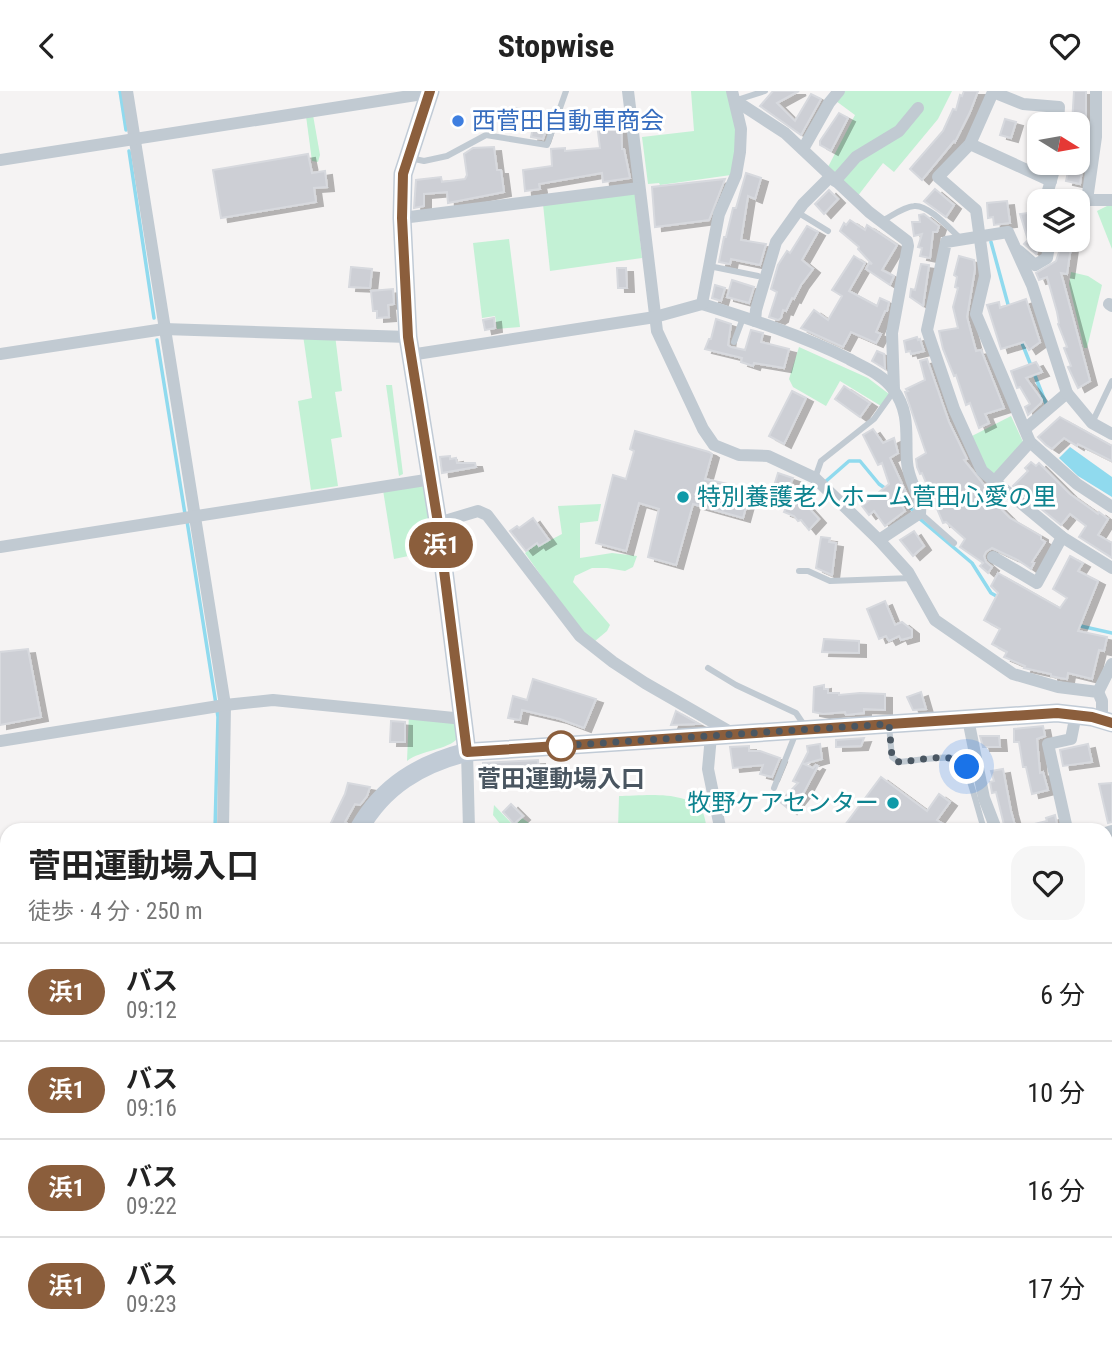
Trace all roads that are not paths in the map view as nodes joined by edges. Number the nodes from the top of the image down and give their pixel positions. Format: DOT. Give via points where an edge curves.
graph roads {
  1 [pos="127,91"];
  2 [pos="566,91"];
  3 [pos="628,91"];
  4 [pos="765,91"];
  5 [pos="839,91"];
  6 [pos="1032,91"];
  7 [pos="1096,91"];
  8 [pos="430,92"];
  9 [pos="734,96"];
  10 [pos="1028,105"];
  11 [pos="918,108"];
  12 [pos="515,110"];
  13 [pos="1059,112"];
  14 [pos="555,119"];
  15 [pos="135,139"];
  16 [pos="970,144"];
  17 [pos="803,149"];
  18 [pos="408,157"];
  19 [pos="0,160"];
  20 [pos="1053,175"];
  21 [pos="833,179"];
  22 [pos="1051,181"];
  23 [pos="639,188"];
  24 [pos="1049,189"];
  25 [pos="1085,189"];
  26 [pos="1112,200"];
  27 [pos="1090,203"];
  28 [pos="796,212"];
  29 [pos="402,218"];
  30 [pos="881,221"];
  31 [pos="828,231"];
  32 [pos="979,237"];
  33 [pos="962,240"];
  34 [pos="1014,246"];
  35 [pos="1048,252"];
  36 [pos="709,265"];
  37 [pos="758,276"];
  38 [pos="702,304"];
  39 [pos="655,317"];
  40 [pos="749,319"];
  41 [pos="164,329"];
  42 [pos="734,342"];
  43 [pos="409,346"];
  44 [pos="0,354"];
  45 [pos="1112,381"];
  46 [pos="895,391"];
  47 [pos="1068,393"];
  48 [pos="1092,423"];
  49 [pos="1025,429"];
  50 [pos="1112,434"];
  51 [pos="1030,442"];
  52 [pos="815,478"];
  53 [pos="432,479"];
  54 [pos="994,482"];
  55 [pos="1112,507"];
  56 [pos="920,513"];
  57 [pos="193,516"];
  58 [pos="438,523"];
  59 [pos="1062,537"];
  60 [pos="879,540"];
  61 [pos="954,543"];
  62 [pos="0,548"];
  63 [pos="993,557"];
  64 [pos="1112,568"];
  65 [pos="799,571"];
  66 [pos="912,579"];
  67 [pos="1112,664"];
  68 [pos="708,668"];
  69 [pos="1098,692"];
  70 [pos="225,705"];
  71 [pos="1076,715"];
  72 [pos="464,719"];
  73 [pos="968,719"];
  74 [pos="1107,721"];
  75 [pos="889,724"];
  76 [pos="802,730"];
  77 [pos="736,734"];
  78 [pos="711,736"];
  79 [pos="0,741"];
  80 [pos="467,752"];
  81 [pos="774,788"];
  82 [pos="223,823"];
  83 [pos="363,823"];
  84 [pos="469,823"];
  85 [pos="720,823"];
  86 [pos="982,823"];
  87 [pos="994,823"];
  88 [pos="1066,823"];
  1 -- 15 [label="street"];
  2 -- 14 [label="lane"];
  3 -- 23 [label="street"];
  4 -- 9 [label="lane"];
  5 -- 17 [label="street"];
  6 -- 10 [label="street"];
  7 -- 25 [label="street" via="1096,137"];
  8 -- 15 [label="street"];
  8 -- 18 [label="street"];
  9 -- 17 [label="street"];
  9 -- 36 [label="street" via="741,129 736,175 719,214"];
  10 -- 13 [label="street" via="1059,107"];
  10 -- 16 [label="street" via="993,92"];
  11 -- 21 [label="street" via="899,131 856,157"];
  12 -- 14 [label="lane"];
  14 -- 18 [label="lane" via="547,145 486,135 438,158"];
  15 -- 19 [label="street"];
  15 -- 41 [label="street"];
  16 -- 22 [label="street"];
  16 -- 32 [label="street" via="938,177 976,210"];
  17 -- 21 [label="street"];
  18 -- 29 [label="street"];
  20 -- 22 [label="street"];
  21 -- 28 [label="street"];
  21 -- 30 [label="street"];
  22 -- 24 [label="street"];
  23 -- 29 [label="street"];
  23 -- 39 [label="street"];
  26 -- 27 [label="street"];
  28 -- 31 [label="lane"];
  28 -- 40 [label="street" via="776,242 756,310"];
  29 -- 43 [label="street"];
  30 -- 33 [label="lane" via="919,205"];
  30 -- 46 [label="street" via="908,246 892,333"];
  32 -- 33 [label="street"];
  32 -- 34 [label="street" via="1008,232"];
  32 -- 49 [label="street" via="985,276 976,314"];
  33 -- 54 [label="street" via="946,242 927,330 954,409 982,471"];
  34 -- 35 [label="street" via="1035,265 1047,258"];
  34 -- 47 [label="street"];
  36 -- 37 [label="lane"];
  36 -- 38 [label="street"];
  38 -- 39 [label="street"];
  38 -- 40 [label="street"];
  39 -- 43 [label="street"];
  39 -- 52 [label="street" via="657,331 713,445 739,455 768,456"];
  40 -- 42 [label="lane"];
  40 -- 46 [label="street" via="832,351 879,375"];
  41 -- 43 [label="street"];
  41 -- 44 [label="street"];
  41 -- 57 [label="street"];
  43 -- 53 [label="street"];
  45 -- 48 [label="lane"];
  46 -- 52 [label="lane" via="874,419 821,461"];
  46 -- 56 [label="street" via="907,421 906,460"];
  47 -- 48 [label="street"];
  47 -- 49 [label="street"];
  48 -- 50 [label="street"];
  49 -- 51 [label="street"];
  51 -- 54 [label="street"];
  51 -- 55 [label="street" via="1077,484"];
  52 -- 60 [label="street"];
  53 -- 57 [label="street"];
  53 -- 58 [label="street"];
  54 -- 59 [label="street"];
  56 -- 60 [label="street"];
  56 -- 61 [label="lane"];
  57 -- 62 [label="street"];
  57 -- 70 [label="street"];
  58 -- 72 [label="street"];
  58 -- 77 [label="street" via="478,511 487,515 580,636 645,683"];
  59 -- 63 [label="street" via="1037,583 1008,560"];
  59 -- 64 [label="street"];
  60 -- 66 [label="street"];
  65 -- 66 [label="lane" via="830,581"];
  66 -- 69 [label="street" via="935,619 1013,674"];
  67 -- 69 [label="street"];
  68 -- 76 [label="lane" via="796,713"];
  69 -- 74 [label="street"];
  70 -- 72 [label="street" via="274,700"];
  70 -- 79 [label="street"];
  70 -- 82 [label="street"];
  71 -- 73 [label="street"];
  71 -- 74 [label="street"];
  71 -- 88 [label="street" via="1071,739 1048,744"];
  72 -- 80 [label="street"];
  73 -- 75 [label="street"];
  73 -- 87 [label="street"];
  75 -- 76 [label="street"];
  75 -- 86 [label="lane" via="892,757 899,762 962,761"];
  76 -- 77 [label="street"];
  76 -- 81 [label="lane"];
  77 -- 78 [label="street"];
  78 -- 80 [label="street"];
  78 -- 85 [label="street" via="708,769"];
  80 -- 83 [label="street" via="408,776 373,806"];
  80 -- 84 [label="street"];
}
